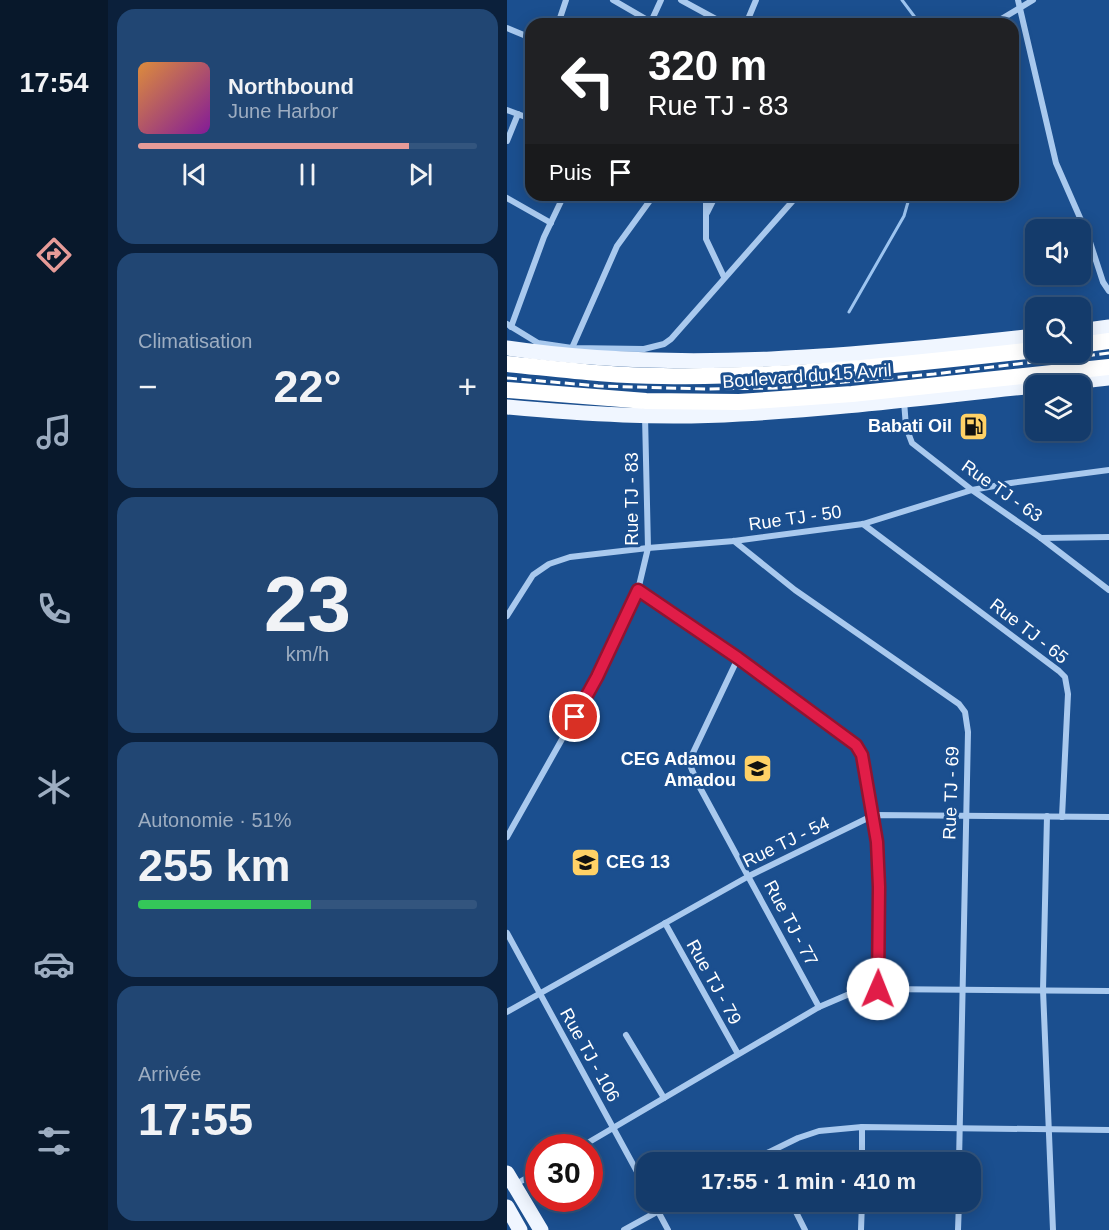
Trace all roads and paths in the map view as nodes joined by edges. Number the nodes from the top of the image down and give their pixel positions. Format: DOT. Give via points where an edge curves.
graph roads {
  1 [pos="566,0"];
  2 [pos="613,0"];
  3 [pos="661,0"];
  4 [pos="681,0"];
  5 [pos="756,0"];
  6 [pos="1018,0"];
  7 [pos="1033,0"];
  8 [pos="1021,8"];
  9 [pos="560,18"];
  10 [pos="642,18"];
  11 [pos="652,18"];
  12 [pos="714,18"];
  13 [pos="748,18"];
  14 [pos="1004,18"];
  15 [pos="507,28"];
  16 [pos="525,36"];
  17 [pos="507,110"];
  18 [pos="518,114"];
  19 [pos="525,117"];
  20 [pos="507,141"];
  21 [pos="507,198"];
  22 [pos="561,201"];
  23 [pos="650,201"];
  24 [pos="706,201"];
  25 [pos="714,201"];
  26 [pos="792,201"];
  27 [pos="705,217"];
  28 [pos="551,223"];
  29 [pos="724,277"];
  30 [pos="1109,291"];
  31 [pos="509,326"];
  32 [pos="1109,327"];
  33 [pos="1091,329"];
  34 [pos="1025,337"];
  35 [pos="1109,341"];
  36 [pos="1091,343"];
  37 [pos="507,348"];
  38 [pos="572,348"];
  39 [pos="1025,351"];
  40 [pos="507,364"];
  41 [pos="1109,367"];
  42 [pos="1109,378"];
  43 [pos="1091,380"];
  44 [pos="1025,387"];
  45 [pos="507,390"];
  46 [pos="904,401"];
  47 [pos="507,406"];
  48 [pos="645,415"];
  49 [pos="1109,470"];
  50 [pos="972,490"];
  51 [pos="863,524"];
  52 [pos="1109,537"];
  53 [pos="1041,538"];
  54 [pos="734,541"];
  55 [pos="648,548"];
  56 [pos="638,590"];
  57 [pos="1109,590"];
  58 [pos="507,616"];
  59 [pos="738,658"];
  60 [pos="874,815"];
  61 [pos="1047,816"];
  62 [pos="965,817"];
  63 [pos="1062,817"];
  64 [pos="1109,817"];
  65 [pos="507,837"];
  66 [pos="749,876"];
  67 [pos="665,923"];
  68 [pos="507,933"];
  69 [pos="878,989"];
  70 [pos="961,989"];
  71 [pos="1043,990"];
  72 [pos="1109,991"];
  73 [pos="539,994"];
  74 [pos="819,1007"];
  75 [pos="507,1012"];
  76 [pos="626,1035"];
  77 [pos="738,1054"];
  78 [pos="664,1098"];
  79 [pos="862,1126"];
  80 [pos="613,1128"];
  81 [pos="959,1129"];
  82 [pos="1050,1130"];
  83 [pos="1109,1130"];
  84 [pos="603,1134"];
  85 [pos="769,1152"];
  86 [pos="862,1152"];
  87 [pos="959,1152"];
  88 [pos="636,1170"];
  89 [pos="525,1175"];
  90 [pos="510,1179"];
  91 [pos="507,1207"];
  92 [pos="655,1212"];
  93 [pos="659,1212"];
  94 [pos="796,1212"];
  95 [pos="862,1212"];
  96 [pos="959,1212"];
  97 [pos="520,1230"];
  98 [pos="541,1230"];
  99 [pos="624,1230"];
  100 [pos="668,1230"];
  101 [pos="805,1230"];
  102 [pos="861,1230"];
  103 [pos="958,1230"];
  104 [pos="1053,1230"];
  1 -- 9 [label="street"];
  2 -- 10 [label="street"];
  3 -- 11 [label="street"];
  4 -- 12 [label="street"];
  5 -- 13 [label="street"];
  6 -- 8 [label="street"];
  7 -- 8 [label="street"];
  8 -- 14 [label="street"];
  8 -- 30 [label="street" via="1056,163"];
  15 -- 16 [label="street"];
  17 -- 18 [label="street"];
  18 -- 19 [label="street"];
  18 -- 20 [label="street"];
  21 -- 28 [label="street"];
  22 -- 28 [label="street"];
  23 -- 38 [label="street" via="617,246"];
  24 -- 27 [label="street"];
  25 -- 27 [label="street"];
  26 -- 29 [label="street"];
  27 -- 29 [label="street" via="706,239"];
  28 -- 31 [label="street"];
  29 -- 38 [label="street" via="664,344 644,349"];
  31 -- 38 [label="street" via="538,343"];
  32 -- 33 [label="main road"];
  34 -- 37 [label="main road, Boulevard du 15 Avril" via="889,352 749,361 597,358"];
  35 -- 36 [label="highway"];
  39 -- 40 [label="highway, Boulevard du 15 Avril" via="840,371 723,376 607,374"];
  41 -- 45 [label="highway, Boulevard du 15 Avril" via="739,402 646,401"];
  42 -- 43 [label="main road, Boulevard du 15 Avril"];
  44 -- 46 [label="main road, Boulevard du 15 Avril"];
  46 -- 48 [label="main road, Boulevard du 15 Avril" via="738,415"];
  46 -- 50 [label="street, Rue TJ - 63" via="906,427 912,442"];
  47 -- 48 [label="main road, Boulevard du 15 Avril"];
  48 -- 55 [label="street, Rue TJ - 83"];
  49 -- 50 [label="street, Rue TJ - 50"];
  50 -- 51 [label="street, Rue TJ - 50"];
  50 -- 53 [label="street, Rue TJ - 63"];
  51 -- 54 [label="street, Rue TJ - 50"];
  51 -- 63 [label="street, Rue TJ - 65" via="1065,677 1068,694"];
  52 -- 53 [label="street"];
  53 -- 57 [label="street, Rue TJ - 63"];
  54 -- 55 [label="street, Rue TJ - 50"];
  54 -- 62 [label="street, Rue TJ - 69" via="795,590 959,704 965,712 968,732"];
  55 -- 56 [label="street, Rue TJ - 83"];
  55 -- 58 [label="street, Rue TJ - 50" via="570,557 549,564 533,576"];
  56 -- 59 [label="street"];
  56 -- 65 [label="street, Rue TJ - 83" via="597,677"];
  59 -- 60 [label="street" via="860,749"];
  59 -- 66 [label="street, Rue TJ - 77" via="690,765"];
  60 -- 62 [label="street, Rue TJ - 54"];
  60 -- 66 [label="street, Rue TJ - 54"];
  60 -- 69 [label="street" via="879,887"];
  61 -- 62 [label="street, Rue TJ - 54"];
  61 -- 63 [label="street, Rue TJ - 54"];
  61 -- 71 [label="street"];
  62 -- 70 [label="street, Rue TJ - 69"];
  63 -- 64 [label="street, Rue TJ - 54"];
  66 -- 67 [label="street, Rue TJ - 54"];
  66 -- 74 [label="street, Rue TJ - 77"];
  67 -- 73 [label="street, Rue TJ - 54"];
  67 -- 77 [label="street, Rue TJ - 79"];
  68 -- 73 [label="street, Rue TJ - 106"];
  69 -- 70 [label="street"];
  69 -- 74 [label="street" via="847,995"];
  70 -- 71 [label="street"];
  70 -- 81 [label="street, Rue TJ - 69"];
  71 -- 72 [label="street"];
  71 -- 82 [label="street"];
  73 -- 75 [label="street, Rue TJ - 54"];
  73 -- 80 [label="street, Rue TJ - 106"];
  74 -- 77 [label="street"];
  76 -- 78 [label="street"];
  77 -- 78 [label="street"];
  78 -- 80 [label="street"];
  79 -- 81 [label="street"];
  79 -- 85 [label="street" via="819,1131"];
  79 -- 86 [label="street"];
  80 -- 84 [label="street"];
  80 -- 88 [label="street, Rue TJ - 106"];
  81 -- 82 [label="street"];
  81 -- 87 [label="street, Rue TJ - 69"];
  82 -- 83 [label="street"];
  82 -- 104 [label="street"];
  89 -- 90 [label="street"];
  90 -- 98 [label="main road"];
  91 -- 97 [label="main road"];
  92 -- 99 [label="street"];
  93 -- 100 [label="street"];
  94 -- 101 [label="street"];
  95 -- 102 [label="street"];
  96 -- 103 [label="street"];
}
